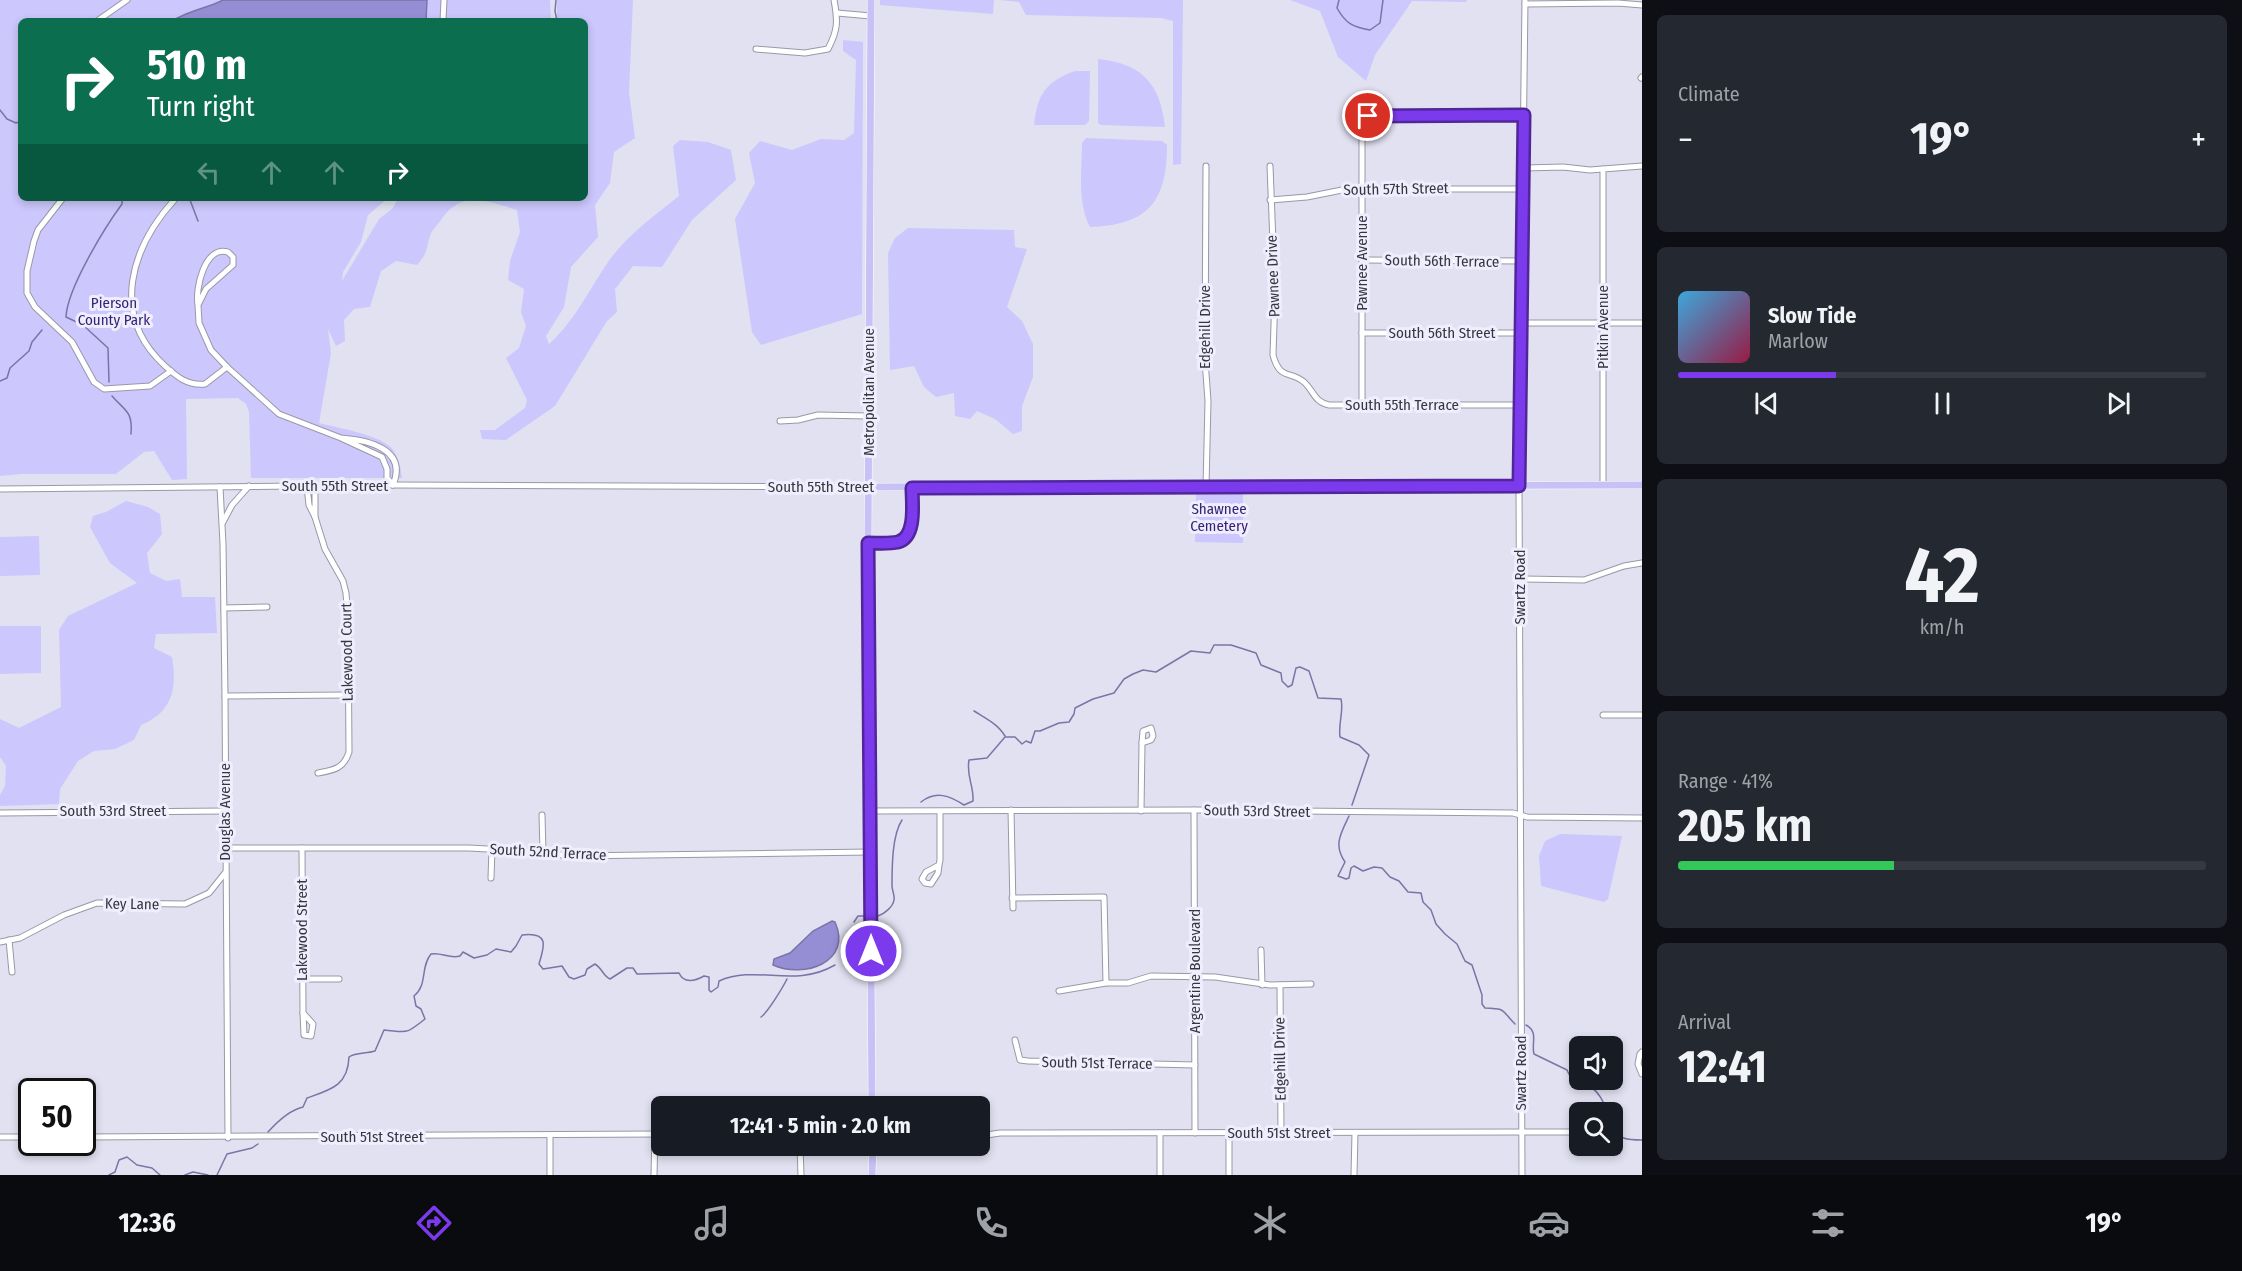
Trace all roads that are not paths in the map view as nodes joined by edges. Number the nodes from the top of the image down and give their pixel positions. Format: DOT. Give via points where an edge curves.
graph roads {
  1 [pos="127,0"];
  2 [pos="444,0"];
  3 [pos="834,0"];
  4 [pos="871,0"];
  5 [pos="1525,2"];
  6 [pos="1642,5"];
  7 [pos="837,14"];
  8 [pos="871,16"];
  9 [pos="101,18"];
  10 [pos="443,18"];
  11 [pos="756,49"];
  12 [pos="1524,115"];
  13 [pos="1270,165"];
  14 [pos="1206,166"];
  15 [pos="1642,166"];
  16 [pos="1523,168"];
  17 [pos="1603,169"];
  18 [pos="1362,188"];
  19 [pos="1523,189"];
  20 [pos="1270,200"];
  21 [pos="61,201"];
  22 [pos="174,201"];
  23 [pos="1362,260"];
  24 [pos="1522,261"];
  25 [pos="198,305"];
  26 [pos="1522,323"];
  27 [pos="1603,323"];
  28 [pos="1642,323"];
  29 [pos="1362,333"];
  30 [pos="1522,333"];
  31 [pos="227,367"];
  32 [pos="171,371"];
  33 [pos="1293,378"];
  34 [pos="1362,405"];
  35 [pos="1521,405"];
  36 [pos="868,416"];
  37 [pos="780,421"];
  38 [pos="315,485"];
  39 [pos="393,485"];
  40 [pos="1603,485"];
  41 [pos="1642,485"];
  42 [pos="249,486"];
  43 [pos="308,486"];
  44 [pos="1519,486"];
  45 [pos="220,487"];
  46 [pos="1206,487"];
  47 [pos="870,488"];
  48 [pos="912,488"];
  49 [pos="0,489"];
  50 [pos="315,517"];
  51 [pos="222,523"];
  52 [pos="868,543"];
  53 [pos="1642,563"];
  54 [pos="1520,579"];
  55 [pos="267,607"];
  56 [pos="224,608"];
  57 [pos="348,695"];
  58 [pos="225,696"];
  59 [pos="1603,715"];
  60 [pos="1642,715"];
  61 [pos="1142,743"];
  62 [pos="318,773"];
  63 [pos="1011,810"];
  64 [pos="1194,810"];
  65 [pos="225,811"];
  66 [pos="870,811"];
  67 [pos="1141,811"];
  68 [pos="940,812"];
  69 [pos="0,813"];
  70 [pos="542,815"];
  71 [pos="1520,815"];
  72 [pos="1642,818"];
  73 [pos="225,848"];
  74 [pos="302,848"];
  75 [pos="492,849"];
  76 [pos="543,852"];
  77 [pos="871,852"];
  78 [pos="939,865"];
  79 [pos="225,873"];
  80 [pos="491,878"];
  81 [pos="1012,898"];
  82 [pos="1012,908"];
  83 [pos="9,940"];
  84 [pos="0,942"];
  85 [pos="1261,950"];
  86 [pos="12,972"];
  87 [pos="1196,976"];
  88 [pos="303,979"];
  89 [pos="339,979"];
  90 [pos="1106,983"];
  91 [pos="1311,984"];
  92 [pos="1262,985"];
  93 [pos="1280,985"];
  94 [pos="1059,991"];
  95 [pos="303,1013"];
  96 [pos="1015,1040"];
  97 [pos="1641,1053"];
  98 [pos="1195,1065"];
  99 [pos="1642,1074"];
  100 [pos="872,1096"];
  101 [pos="1229,1132"];
  102 [pos="1522,1132"];
  103 [pos="1569,1132"];
  104 [pos="1160,1133"];
  105 [pos="1195,1133"];
  106 [pos="1281,1133"];
  107 [pos="1355,1133"];
  108 [pos="651,1134"];
  109 [pos="990,1134"];
  110 [pos="549,1136"];
  111 [pos="0,1137"];
  112 [pos="18,1137"];
  113 [pos="96,1137"];
  114 [pos="228,1138"];
  115 [pos="656,1156"];
  116 [pos="801,1156"];
  117 [pos="873,1156"];
  118 [pos="550,1175"];
  119 [pos="654,1175"];
  120 [pos="801,1175"];
  121 [pos="872,1175"];
  122 [pos="1160,1175"];
  123 [pos="1229,1175"];
  124 [pos="1354,1175"];
  125 [pos="1522,1175"];
  1 -- 9 [label="street"];
  2 -- 10 [label="street"];
  3 -- 7 [label="street"];
  4 -- 8 [label="main road, Metropolitan Avenue"];
  5 -- 6 [label="street"];
  5 -- 12 [label="street, Swartz Road"];
  7 -- 8 [label="street"];
  7 -- 11 [label="street" via="837,33 828,49 805,53"];
  8 -- 36 [label="main road, Metropolitan Avenue"];
  12 -- 16 [label="street, Swartz Road"];
  12 -- 18 [label="street, Pawnee Avenue" via="1368,116 1362,121"];
  13 -- 20 [label="street, Pawnee Drive"];
  14 -- 46 [label="street, Edgehill Drive"];
  15 -- 17 [label="street"];
  16 -- 17 [label="street"];
  16 -- 19 [label="street, Swartz Road"];
  17 -- 27 [label="street, Pitkin Avenue"];
  18 -- 19 [label="street, South 57th Street"];
  18 -- 20 [label="street, South 57th Street"];
  18 -- 23 [label="street, Pawnee Avenue"];
  19 -- 24 [label="street, Swartz Road"];
  20 -- 33 [label="street, Pawnee Drive" via="1275,294 1273,355 1280,371"];
  21 -- 32 [label="street" via="33,245 26,280 30,300 72,342 94,382 104,389 150,386"];
  22 -- 32 [label="street" via="141,252 131,290 134,318 141,335"];
  23 -- 24 [label="street, South 56th Terrace"];
  23 -- 29 [label="street, Pawnee Avenue"];
  24 -- 26 [label="street, Swartz Road"];
  25 -- 25 [label="street" via="206,289 233,265 228,252 216,252 204,269 197,289"];
  25 -- 31 [label="street" via="206,342"];
  26 -- 27 [label="street"];
  26 -- 30 [label="street, Swartz Road"];
  27 -- 28 [label="street"];
  27 -- 40 [label="street, Pitkin Avenue"];
  29 -- 30 [label="street, South 56th Street"];
  29 -- 34 [label="street, Pawnee Avenue"];
  30 -- 35 [label="street, Swartz Road"];
  31 -- 32 [label="street" via="198,385"];
  31 -- 39 [label="street" via="279,414 341,438 375,444 389,453 397,476"];
  33 -- 34 [label="street, South 55th Terrace" via="1305,382 1324,404"];
  34 -- 35 [label="street, South 55th Terrace"];
  35 -- 44 [label="street, Swartz Road"];
  36 -- 37 [label="street" via="818,415"];
  36 -- 47 [label="main road, Metropolitan Avenue"];
  38 -- 39 [label="street, South 55th Street"];
  38 -- 43 [label="street, South 55th Street"];
  38 -- 50 [label="street, Lakewood Court"];
  39 -- 47 [label="street, South 55th Street"];
  40 -- 41 [label="main road, South 55th Street"];
  40 -- 44 [label="main road, South 55th Street"];
  42 -- 43 [label="street, South 55th Street"];
  42 -- 45 [label="street, South 55th Street"];
  42 -- 51 [label="street"];
  43 -- 50 [label="street, Lakewood Court" via="309,505"];
  44 -- 46 [label="main road, South 55th Street"];
  44 -- 54 [label="street, Swartz Road"];
  45 -- 49 [label="street, South 55th Street"];
  45 -- 51 [label="street, Douglas Avenue"];
  46 -- 48 [label="main road, South 55th Street"];
  47 -- 48 [label="main road, South 55th Street"];
  47 -- 52 [label="main road, Metropolitan Avenue"];
  48 -- 52 [label="street" via="911,527 906,538"];
  50 -- 57 [label="street, Lakewood Court" via="346,592"];
  51 -- 56 [label="street, Douglas Avenue"];
  52 -- 66 [label="main road, Metropolitan Avenue"];
  53 -- 54 [label="street" via="1580,580"];
  54 -- 71 [label="street, Swartz Road"];
  55 -- 56 [label="street"];
  56 -- 58 [label="street, Douglas Avenue"];
  57 -- 58 [label="street"];
  57 -- 62 [label="street, Lakewood Court" via="346,760 339,768"];
  58 -- 65 [label="street, Douglas Avenue"];
  59 -- 60 [label="street"];
  61 -- 67 [label="street"];
  63 -- 67 [label="street, South 53rd Street"];
  63 -- 68 [label="street, South 53rd Street"];
  63 -- 81 [label="street"];
  64 -- 67 [label="street, South 53rd Street"];
  64 -- 71 [label="street, South 53rd Street"];
  64 -- 87 [label="street, Argentine Boulevard"];
  65 -- 69 [label="street, South 53rd Street"];
  65 -- 73 [label="street, Douglas Avenue"];
  66 -- 68 [label="street, South 53rd Street"];
  66 -- 77 [label="main road, Metropolitan Avenue"];
  68 -- 78 [label="street"];
  70 -- 76 [label="street"];
  71 -- 72 [label="street, South 53rd Street"];
  71 -- 102 [label="street, Swartz Road"];
  73 -- 74 [label="street, South 52nd Terrace"];
  73 -- 79 [label="street, Douglas Avenue"];
  74 -- 75 [label="street, South 52nd Terrace"];
  74 -- 88 [label="street, Lakewood Street"];
  75 -- 76 [label="street, South 52nd Terrace"];
  75 -- 80 [label="street"];
  76 -- 77 [label="street, South 52nd Terrace" via="568,856"];
  77 -- 100 [label="main road, Metropolitan Avenue"];
  79 -- 83 [label="street, Key Lane" via="209,893 185,904 97,903"];
  79 -- 114 [label="street, Douglas Avenue"];
  81 -- 82 [label="street"];
  81 -- 90 [label="street" via="1104,897"];
  83 -- 84 [label="street, Key Lane"];
  83 -- 86 [label="street"];
  85 -- 92 [label="street"];
  87 -- 90 [label="street" via="1151,976 1128,983"];
  87 -- 92 [label="street"];
  87 -- 98 [label="street, Argentine Boulevard"];
  88 -- 89 [label="street"];
  88 -- 95 [label="street, Lakewood Street"];
  90 -- 94 [label="street"];
  91 -- 93 [label="street"];
  92 -- 93 [label="street"];
  93 -- 106 [label="street, Edgehill Drive"];
  96 -- 98 [label="street, South 51st Terrace" via="1020,1060"];
  97 -- 99 [label="street" via="1638,1064"];
  98 -- 105 [label="street, Argentine Boulevard"];
  101 -- 105 [label="street, South 51st Street"];
  101 -- 106 [label="street, South 51st Street"];
  101 -- 123 [label="street"];
  102 -- 103 [label="street, South 51st Street"];
  102 -- 107 [label="street, South 51st Street"];
  102 -- 125 [label="street, Swartz Road"];
  104 -- 105 [label="street, South 51st Street"];
  104 -- 109 [label="street, South 51st Street"];
  104 -- 122 [label="street"];
  106 -- 107 [label="street, South 51st Street"];
  107 -- 124 [label="street"];
  108 -- 110 [label="street, South 51st Street"];
  110 -- 114 [label="street, South 51st Street"];
  110 -- 118 [label="street"];
  111 -- 112 [label="street"];
  113 -- 114 [label="street, South 51st Street"];
  115 -- 119 [label="street"];
  116 -- 120 [label="street"];
  117 -- 121 [label="main road"];
}
